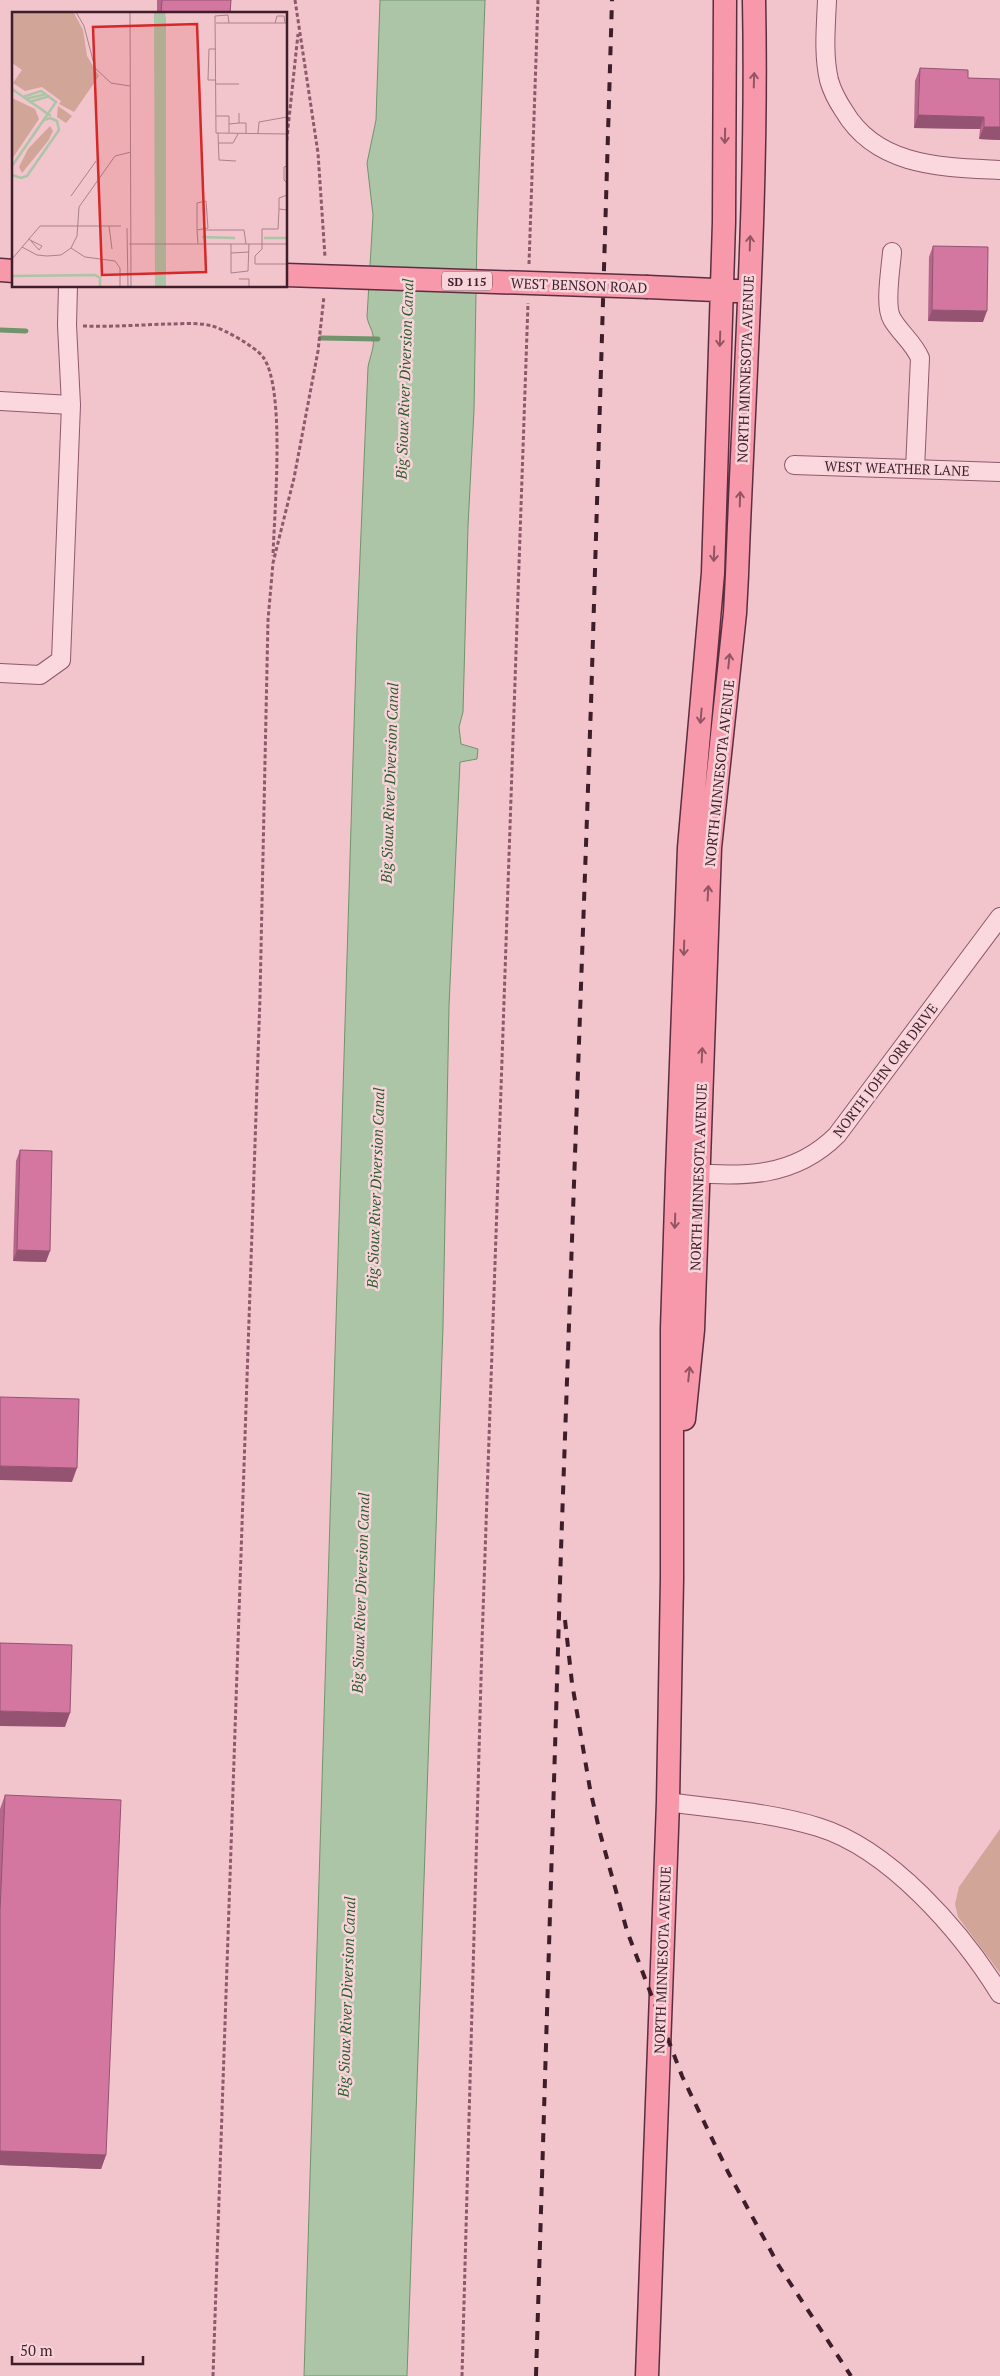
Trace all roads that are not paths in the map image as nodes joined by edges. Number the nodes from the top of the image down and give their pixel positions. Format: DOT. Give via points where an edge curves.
graph roads {
  1 [pos="725,0"];
  2 [pos="754,0"];
  3 [pos="827,0"];
  4 [pos="1000,170"];
  5 [pos="892,252"];
  6 [pos="288,275"];
  7 [pos="68,288"];
  8 [pos="722,290"];
  9 [pos="749,291"];
  10 [pos="0,401"];
  11 [pos="72,405"];
  12 [pos="794,465"];
  13 [pos="915,469"];
  14 [pos="1000,472"];
  15 [pos="0,673"];
  16 [pos="1000,917"];
  17 [pos="687,1173"];
  18 [pos="668,1802"];
  19 [pos="1000,1994"];
  20 [pos="647,2376"];
  1 -- 8 [label="main road, NORTH MINNESOTA AVENUE, one-way"];
  9 -- 2 [label="main road, NORTH MINNESOTA AVENUE, one-way"];
  3 -- 4 [label="street" via="825,40 829,81 849,119 864,135 899,158 922,164"];
  5 -- 13 [label="street" via="888,307 891,318 920,358"];
  6 -- 8 [label="main road, WEST BENSON ROAD / SD 115, bridge"];
  7 -- 11 [label="street"];
  8 -- 9 [label="main road, SD 115"];
  8 -- 17 [label="main road, NORTH MINNESOTA AVENUE, one-way" via="711,613 689,848"];
  17 -- 9 [label="main road, NORTH MINNESOTA AVENUE, one-way" via="710,848 735,613"];
  10 -- 11 [label="street"];
  11 -- 15 [label="street" via="61,660 40,676"];
  12 -- 13 [label="street, WEST WEATHER LANE"];
  13 -- 14 [label="street, WEST WEATHER LANE"];
  16 -- 17 [label="street, NORTH JOHN ORR DRIVE" via="837,1136 824,1148 794,1165 772,1171 746,1175"];
  17 -- 18 [label="main road, NORTH MINNESOTA AVENUE" via="672,1329"];
  18 -- 19 [label="street" via="794,1820 844,1837 878,1859 924,1898 972,1954"];
  18 -- 20 [label="main road, NORTH MINNESOTA AVENUE"];
}
